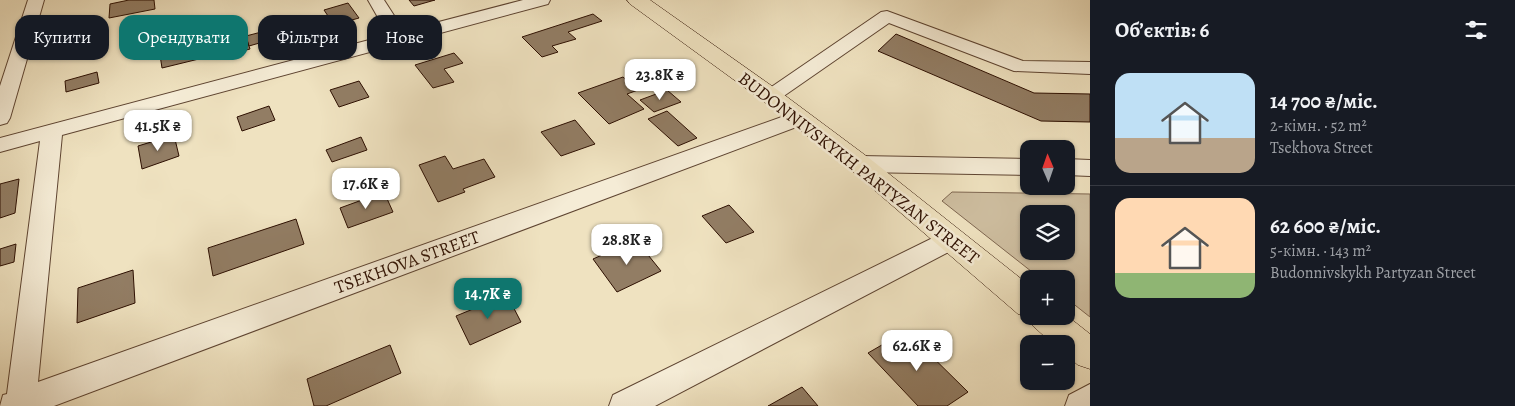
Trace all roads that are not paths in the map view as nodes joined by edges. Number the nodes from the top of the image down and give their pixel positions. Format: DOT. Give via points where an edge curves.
graph roads {
  1 [pos="36,0"];
  2 [pos="376,0"];
  3 [pos="542,0"];
  4 [pos="638,0"];
  5 [pos="385,15"];
  6 [pos="442,26"];
  7 [pos="367,45"];
  8 [pos="1090,68"];
  9 [pos="771,96"];
  10 [pos="0,118"];
  11 [pos="800,118"];
  12 [pos="52,131"];
  13 [pos="0,145"];
  14 [pos="860,164"];
  15 [pos="1020,167"];
  16 [pos="1075,168"];
  17 [pos="1090,168"];
  18 [pos="950,239"];
  19 [pos="1020,297"];
  20 [pos="1055,325"];
  21 [pos="1090,354"];
  22 [pos="71,396"];
  23 [pos="1090,399"];
  24 [pos="17,404"];
  25 [pos="624,406"];
  26 [pos="1080,406"];
  1 -- 10 [label="street"];
  2 -- 5 [label="street"];
  3 -- 6 [label="street"];
  4 -- 9 [label="main road, BUDONNIVSKYKH PARTYZAN STREET"];
  7 -- 12 [label="street"];
  8 -- 9 [label="street" via="1021,66 887,16"];
  9 -- 11 [label="main road, BUDONNIVSKYKH PARTYZAN STREET"];
  11 -- 14 [label="main road, BUDONNIVSKYKH PARTYZAN STREET"];
  11 -- 22 [label="street, TSEKHOVA STREET"];
  12 -- 13 [label="street"];
  12 -- 24 [label="street"];
  14 -- 15 [label="street"];
  14 -- 18 [label="main road, BUDONNIVSKYKH PARTYZAN STREET"];
  16 -- 17 [label="street"];
  18 -- 19 [label="main road, BUDONNIVSKYKH PARTYZAN STREET"];
  18 -- 25 [label="street"];
  20 -- 21 [label="main road"];
  22 -- 24 [label="street, TSEKHOVA STREET"];
  23 -- 26 [label="street"];
}
